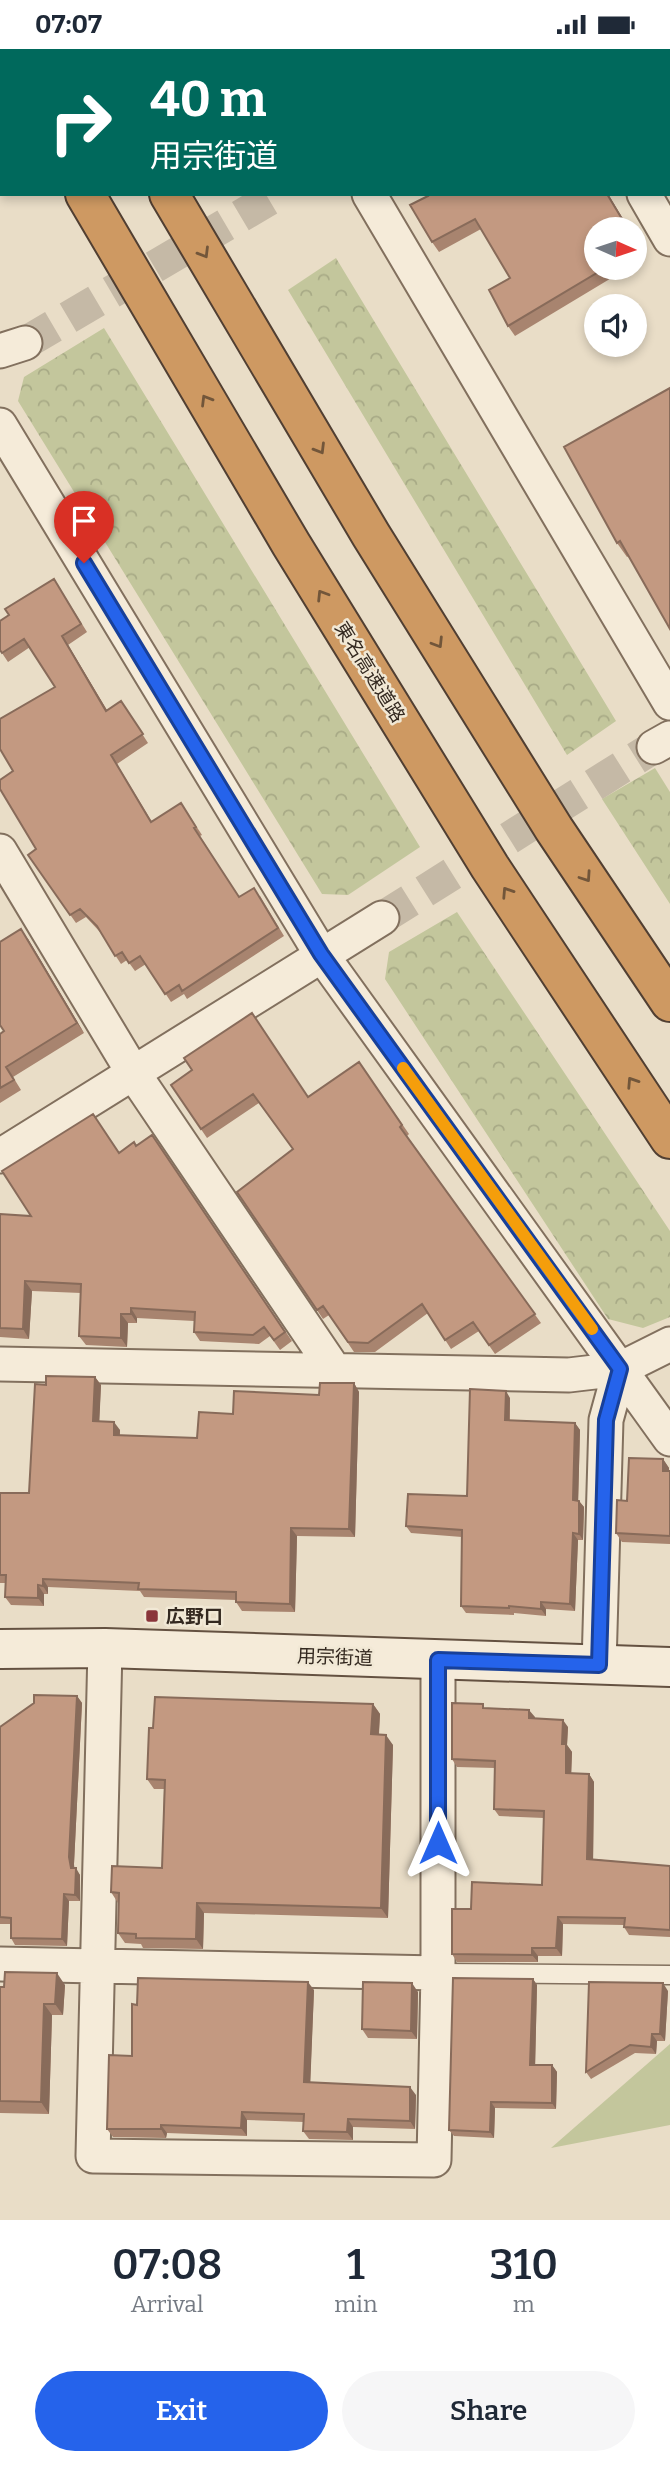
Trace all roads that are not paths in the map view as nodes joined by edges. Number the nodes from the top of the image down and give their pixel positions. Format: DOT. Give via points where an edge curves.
graph roads {
  1 [pos="86,196"];
  2 [pos="170,196"];
  3 [pos="370,196"];
  4 [pos="645,196"];
  5 [pos="670,239"];
  6 [pos="0,425"];
  7 [pos="670,703"];
  8 [pos="0,851"];
  9 [pos="382,918"];
  10 [pos="321,954"];
  11 [pos="670,1002"];
  12 [pos="134,1074"];
  13 [pos="670,1139"];
  14 [pos="0,1156"];
  15 [pos="670,1344"];
  16 [pos="0,1364"];
  17 [pos="620,1369"];
  18 [pos="335,1371"];
  19 [pos="670,1439"];
  20 [pos="106,1648"];
  21 [pos="0,1649"];
  22 [pos="438,1660"];
  23 [pos="599,1665"];
  24 [pos="670,1667"];
  25 [pos="0,1964"];
  26 [pos="97,1966"];
  27 [pos="438,1973"];
  28 [pos="670,1975"];
  13 -- 1 [label="highway, 東名高速道路, one-way" via="469,832 290,544"];
  2 -- 11 [label="highway, one-way" via="371,535 554,829"];
  3 -- 7 [label="street"];
  4 -- 5 [label="street"];
  6 -- 10 [label="street"];
  8 -- 12 [label="street"];
  9 -- 10 [label="street"];
  10 -- 12 [label="street"];
  10 -- 17 [label="street"];
  12 -- 14 [label="street"];
  12 -- 18 [label="street"];
  15 -- 17 [label="street"];
  16 -- 18 [label="street"];
  17 -- 18 [label="street" via="569,1375"];
  17 -- 19 [label="street"];
  17 -- 23 [label="street" via="606,1420"];
  20 -- 21 [label="street, 用宗街道"];
  20 -- 22 [label="street, 用宗街道"];
  20 -- 26 [label="street"];
  22 -- 23 [label="street, 用宗街道"];
  22 -- 27 [label="street"];
  23 -- 24 [label="street, 用宗街道"];
  25 -- 26 [label="street"];
  26 -- 27 [label="street"];
  26 -- 27 [label="street" via="93,2156 434,2160"];
  27 -- 28 [label="lane"];
}
